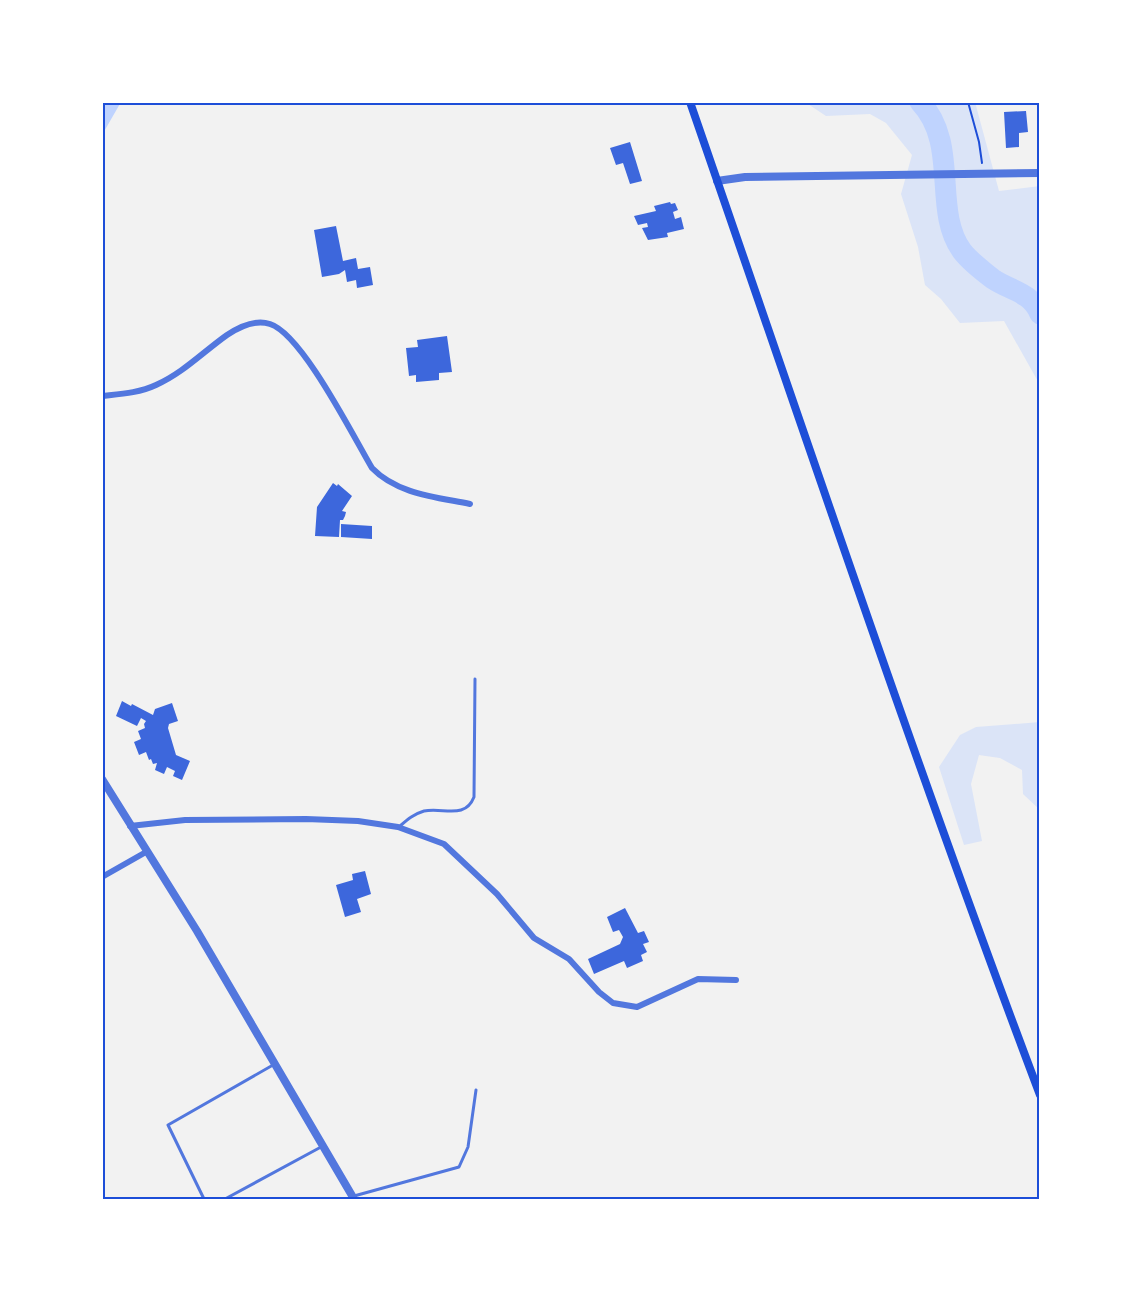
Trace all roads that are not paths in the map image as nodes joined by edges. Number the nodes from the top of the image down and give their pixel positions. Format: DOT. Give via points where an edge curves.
graph roads {
  1 [pos="690,102"];
  2 [pos="1040,174"];
  3 [pos="717,181"];
  4 [pos="102,396"];
  5 [pos="470,504"];
  6 [pos="475,679"];
  7 [pos="102,779"];
  8 [pos="130,826"];
  9 [pos="398,827"];
  10 [pos="146,852"];
  11 [pos="102,877"];
  12 [pos="736,980"];
  13 [pos="274,1064"];
  14 [pos="476,1090"];
  15 [pos="1040,1095"];
  16 [pos="322,1146"];
  17 [pos="353,1198"];
  18 [pos="204,1199"];
  19 [pos="225,1199"];
  1 -- 3 [label="main road"];
  2 -- 3 [label="street" via="745,177"];
  3 -- 15 [label="main road" via="908,735"];
  4 -- 5 [label="street" via="155,386 245,324 268,323 285,332 307,358 372,468 382,478 424,495"];
  6 -- 9 [label="lane" via="472,801 460,811 412,815"];
  7 -- 8 [label="street"];
  8 -- 9 [label="street" via="185,820 306,819"];
  8 -- 10 [label="street"];
  9 -- 12 [label="street" via="444,844 497,894 534,938 569,959 599,993 614,1003 637,1007 698,979"];
  10 -- 11 [label="street"];
  10 -- 13 [label="street"];
  13 -- 16 [label="street"];
  13 -- 18 [label="lane" via="168,1125"];
  14 -- 17 [label="lane" via="468,1147 459,1167"];
  16 -- 17 [label="street"];
  16 -- 19 [label="lane"];
}
